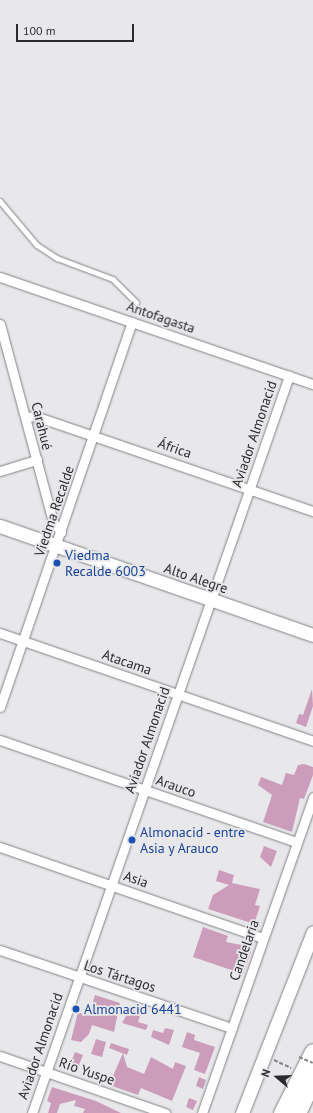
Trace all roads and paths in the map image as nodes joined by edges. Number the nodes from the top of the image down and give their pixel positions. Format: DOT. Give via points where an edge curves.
graph roads {
  1 [pos="0,201"];
  2 [pos="0,277"];
  3 [pos="136,302"];
  4 [pos="132,322"];
  5 [pos="0,324"];
  6 [pos="1,334"];
  7 [pos="289,376"];
  8 [pos="313,384"];
  9 [pos="27,416"];
  10 [pos="94,436"];
  11 [pos="36,460"];
  12 [pos="0,471"];
  13 [pos="249,489"];
  14 [pos="313,511"];
  15 [pos="0,526"];
  16 [pos="61,532"];
  17 [pos="56,546"];
  18 [pos="210,600"];
  19 [pos="0,633"];
  20 [pos="313,635"];
  21 [pos="23,641"];
  22 [pos="178,694"];
  23 [pos="0,707"];
  24 [pos="0,740"];
  25 [pos="313,741"];
  26 [pos="145,790"];
  27 [pos="313,797"];
  28 [pos="297,842"];
  29 [pos="0,847"];
  30 [pos="112,886"];
  31 [pos="313,932"];
  32 [pos="263,938"];
  33 [pos="0,950"];
  34 [pos="79,977"];
  35 [pos="232,1028"];
  36 [pos="313,1052"];
  37 [pos="0,1056"];
  38 [pos="265,1056"];
  39 [pos="313,1063"];
  40 [pos="46,1072"];
  41 [pos="313,1079"];
  42 [pos="32,1113"];
  43 [pos="165,1113"];
  44 [pos="202,1113"];
  45 [pos="242,1113"];
  46 [pos="282,1113"];
  47 [pos="297,1113"];
  1 -- 3 [label="lane" via="37,245 57,258 113,279"];
  2 -- 4 [label="street, Antofagasta"];
  4 -- 7 [label="street, Antofagasta"];
  4 -- 10 [label="street, Viedma Recalde"];
  5 -- 6 [label="street, Carahué"];
  6 -- 9 [label="street, Carahué"];
  7 -- 8 [label="street, Antofagasta"];
  7 -- 13 [label="street, Aviador Almonacid"];
  9 -- 10 [label="street, África" via="35,416"];
  9 -- 11 [label="street, Carahué"];
  10 -- 13 [label="street, África"];
  10 -- 16 [label="street, Viedma Recalde"];
  11 -- 12 [label="street"];
  11 -- 16 [label="street, Carahué" via="53,522"];
  13 -- 14 [label="street, África"];
  13 -- 18 [label="street, Aviador Almonacid"];
  15 -- 17 [label="main road, Alto Alegre"];
  16 -- 17 [label="street, Viedma Recalde"];
  17 -- 18 [label="main road, Alto Alegre"];
  17 -- 21 [label="street, Viedma Recalde"];
  18 -- 20 [label="main road, Alto Alegre"];
  18 -- 22 [label="street, Aviador Almonacid"];
  19 -- 21 [label="street, Atacama"];
  21 -- 22 [label="street, Atacama"];
  21 -- 23 [label="street, Viedma Recalde"];
  22 -- 25 [label="street, Atacama"];
  22 -- 26 [label="street, Aviador Almonacid"];
  24 -- 26 [label="street, Arauco"];
  26 -- 28 [label="street, Arauco"];
  26 -- 30 [label="street, Aviador Almonacid"];
  27 -- 28 [label="street, Candelaria"];
  28 -- 32 [label="street, Candelaria"];
  29 -- 30 [label="street, Asia"];
  30 -- 32 [label="street, Asia"];
  30 -- 34 [label="street, Aviador Almonacid"];
  31 -- 38 [label="main road"];
  32 -- 35 [label="street, Candelaria"];
  33 -- 34 [label="street, Los Tártagos"];
  34 -- 35 [label="street, Los Tártagos"];
  34 -- 40 [label="street, Aviador Almonacid"];
  35 -- 44 [label="street, Candelaria"];
  36 -- 46 [label="highway"];
  37 -- 40 [label="street, Río Yuspe"];
  38 -- 39 [label="path, bridge" via="293,1068 299,1057"];
  38 -- 45 [label="main road"];
  40 -- 42 [label="street, Aviador Almonacid"];
  40 -- 43 [label="street, Río Yuspe"];
  41 -- 47 [label="highway"];
}
